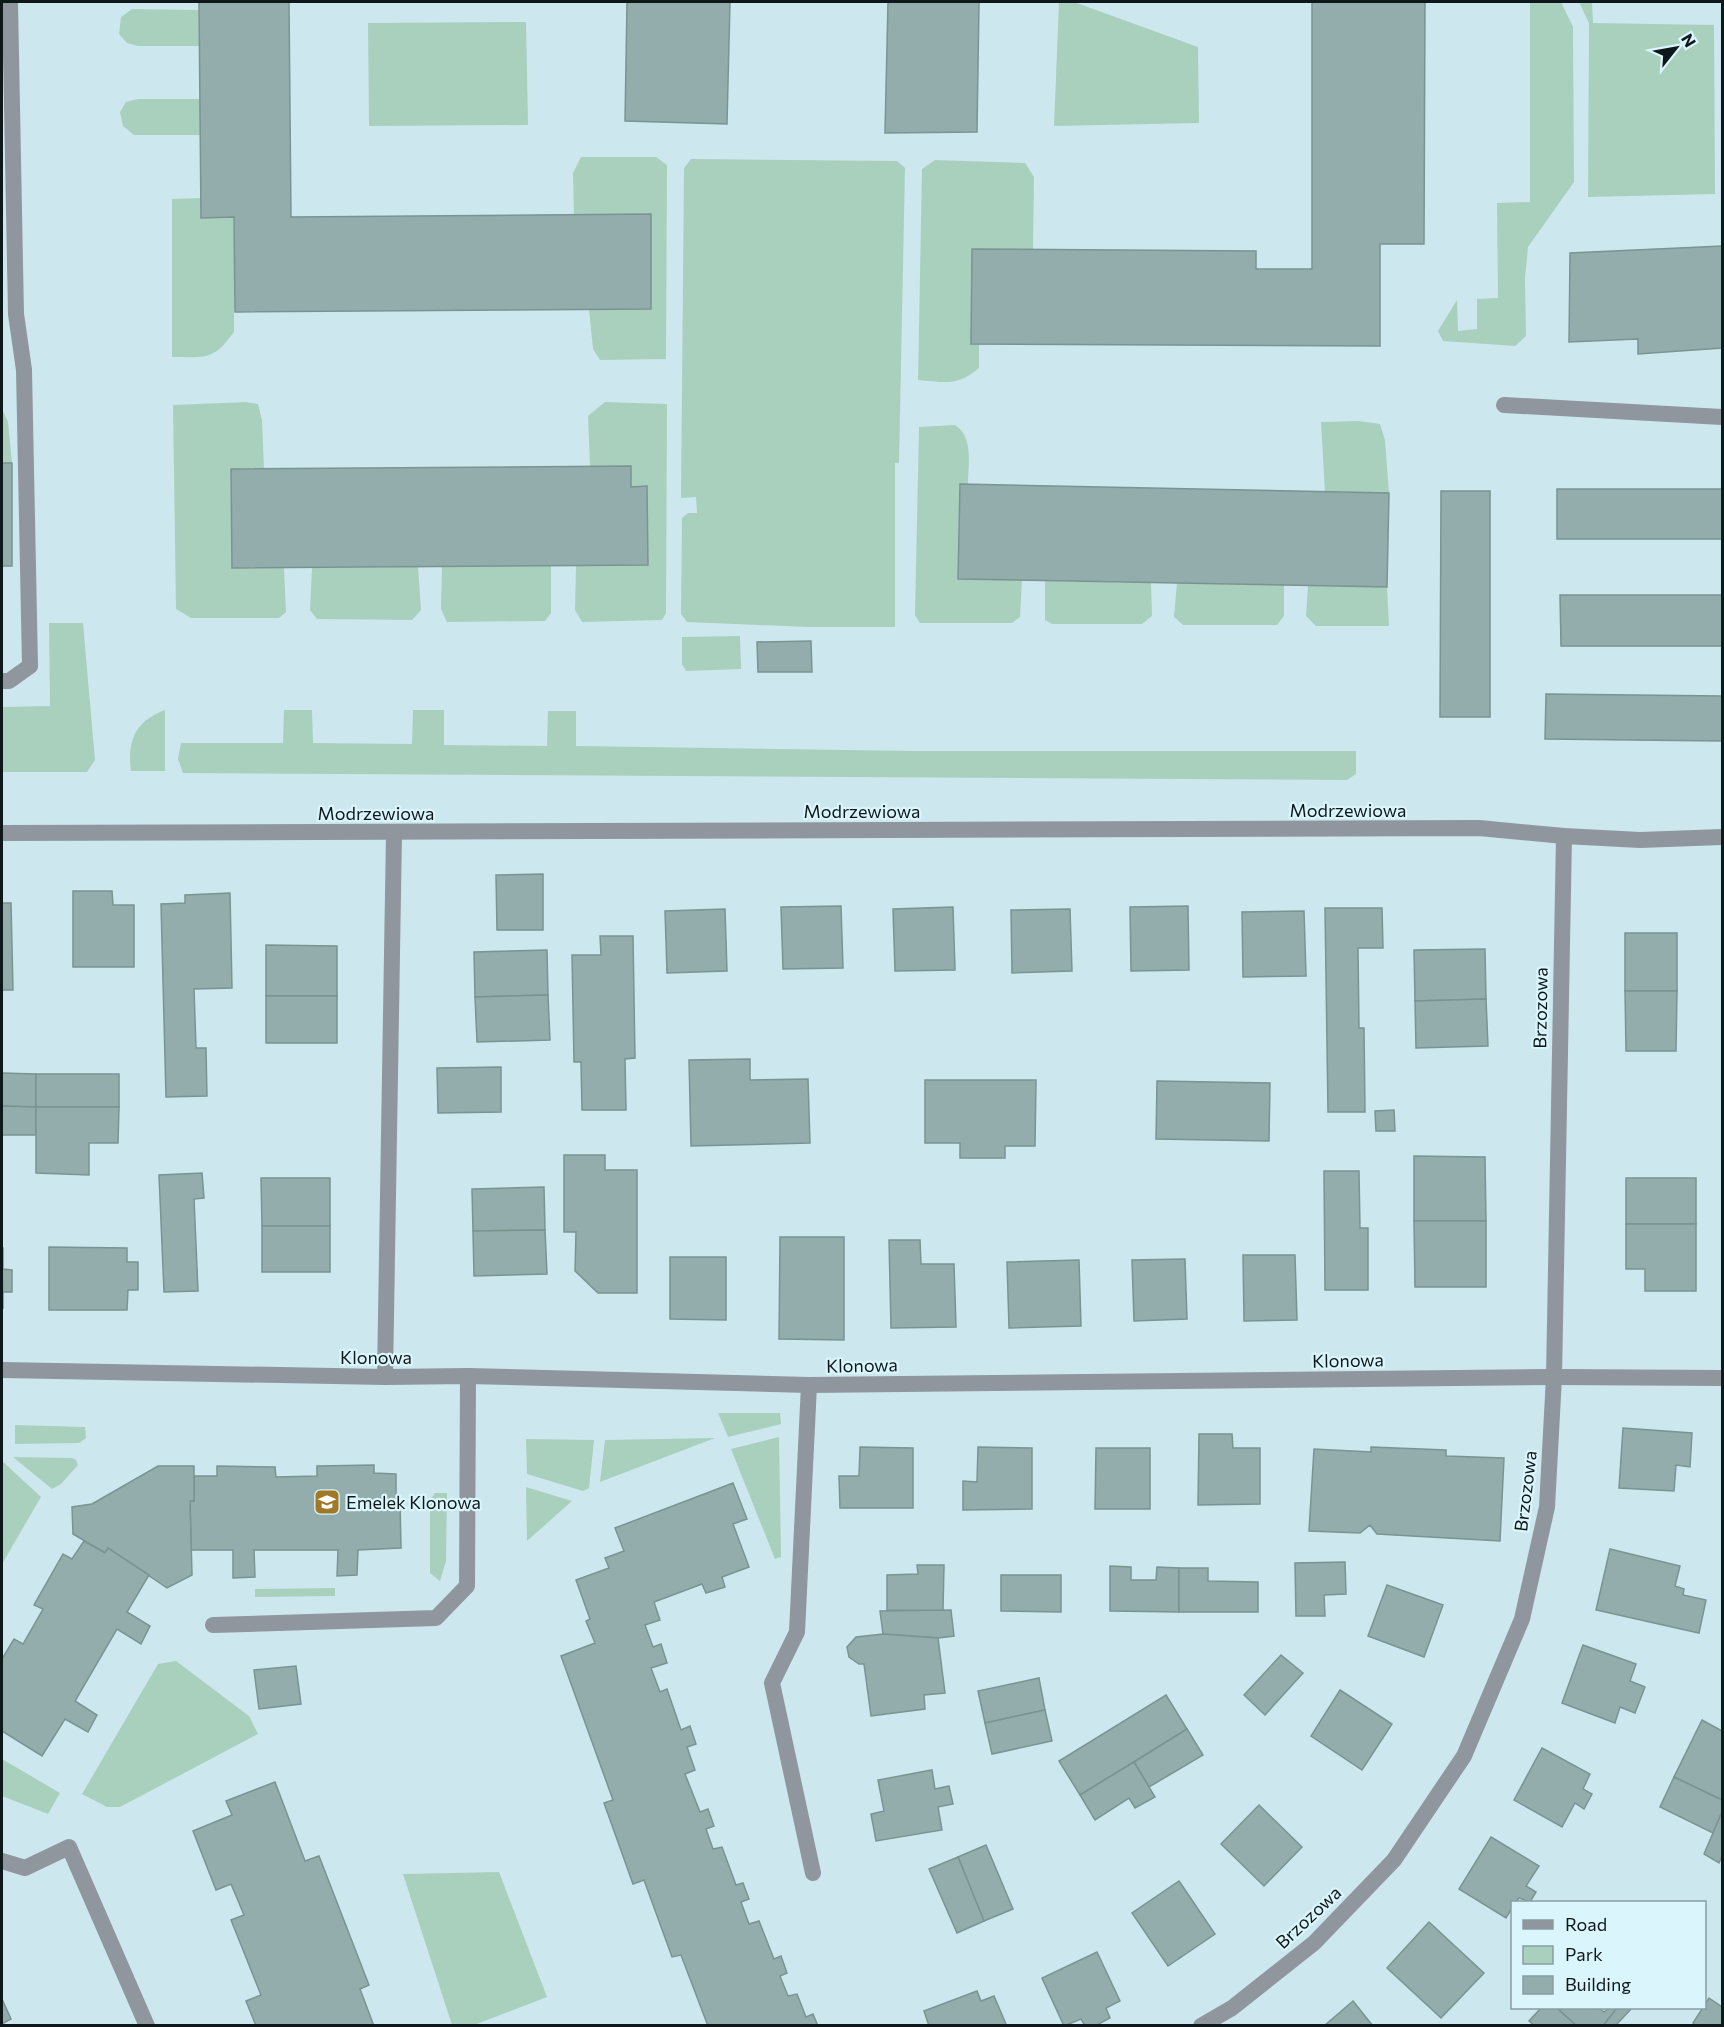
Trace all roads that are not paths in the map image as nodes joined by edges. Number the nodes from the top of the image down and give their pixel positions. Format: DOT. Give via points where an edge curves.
graph roads {
  1 [pos="10,2"];
  2 [pos="1504,405"];
  3 [pos="1722,417"];
  4 [pos="2,681"];
  5 [pos="394,833"];
  6 [pos="2,834"];
  7 [pos="1564,836"];
  8 [pos="1722,837"];
  9 [pos="2,1371"];
  10 [pos="468,1376"];
  11 [pos="386,1377"];
  12 [pos="1554,1377"];
  13 [pos="1722,1378"];
  14 [pos="809,1385"];
  15 [pos="213,1625"];
  16 [pos="2,1861"];
  17 [pos="813,1873"];
  18 [pos="147,2025"];
  19 [pos="1200,2025"];
  1 -- 4 [label="street" via="16,314 24,370 30,666 9,681"];
  2 -- 3 [label="street"];
  5 -- 6 [label="street, Modrzewiowa"];
  5 -- 7 [label="street, Modrzewiowa" via="1479,828"];
  5 -- 11 [label="street"];
  7 -- 8 [label="street, Modrzewiowa" via="1640,840"];
  7 -- 12 [label="street, Brzozowa"];
  9 -- 11 [label="street, Klonowa"];
  10 -- 11 [label="street, Klonowa"];
  10 -- 14 [label="street, Klonowa"];
  10 -- 15 [label="street" via="466,1586 436,1618"];
  12 -- 13 [label="street, Klonowa"];
  12 -- 14 [label="street, Klonowa"];
  12 -- 19 [label="street, Brzozowa" via="1547,1507 1522,1619 1464,1756 1394,1860 1314,1943 1232,2008"];
  14 -- 17 [label="street" via="797,1632 772,1683"];
  16 -- 18 [label="street" via="25,1868 69,1847"];
}
